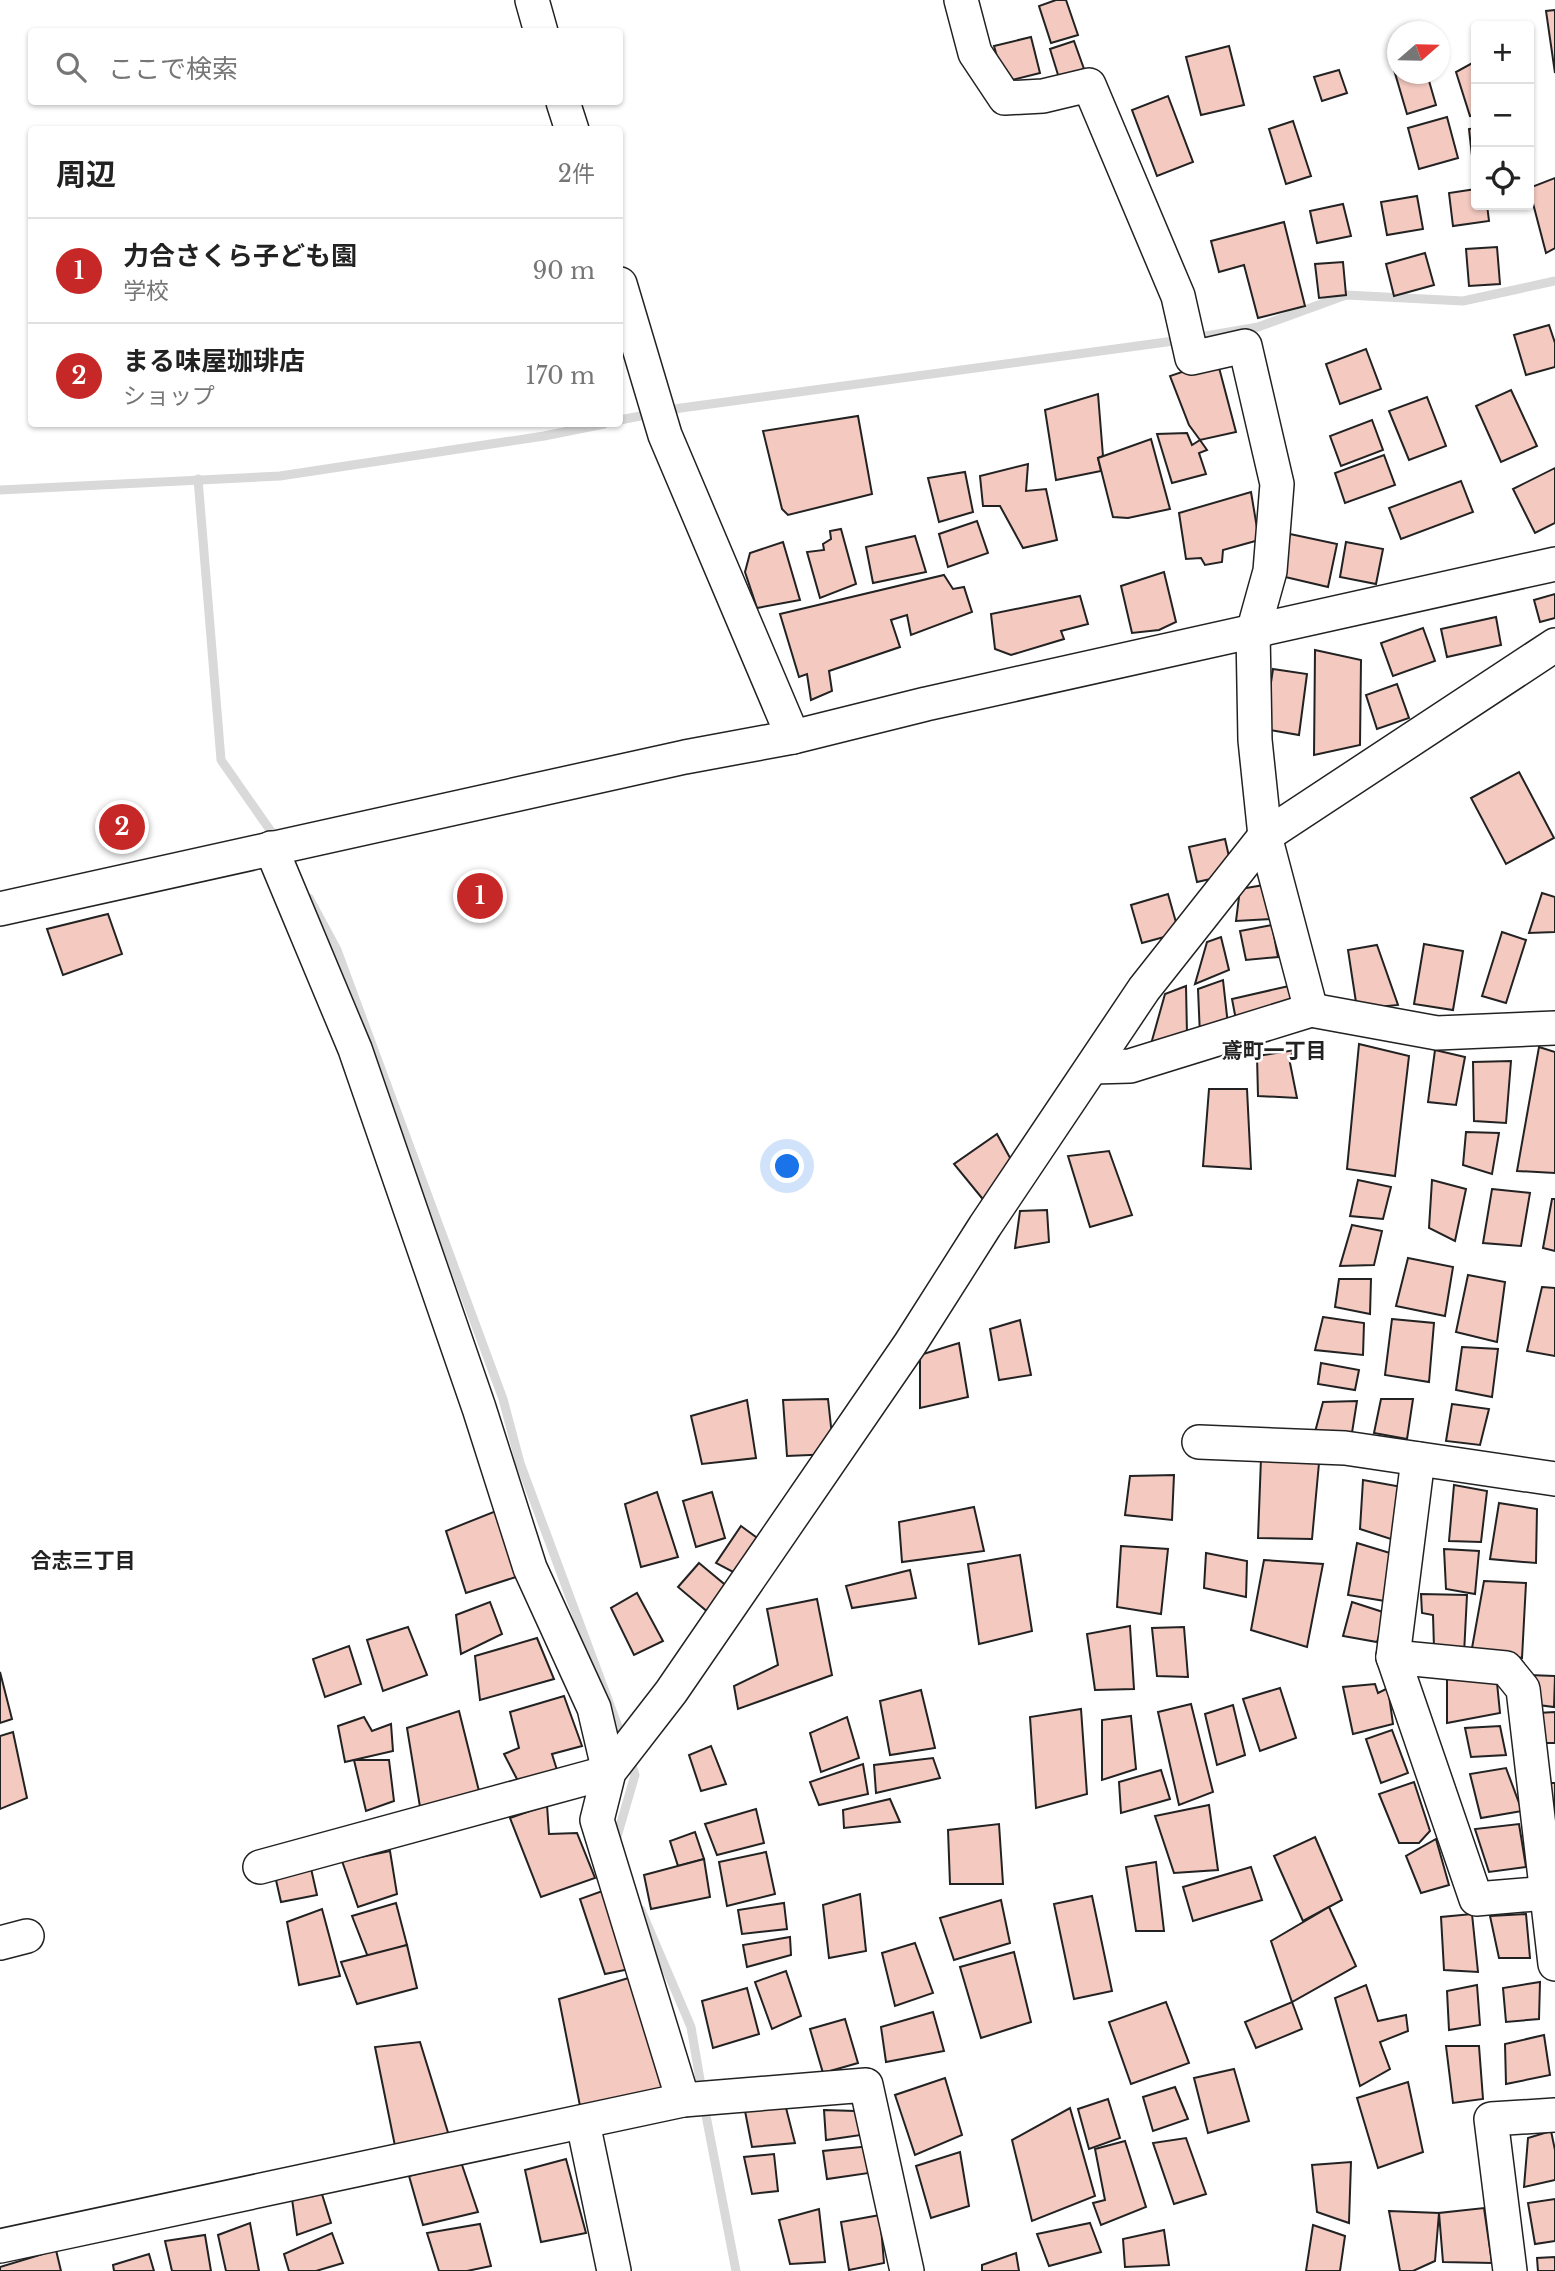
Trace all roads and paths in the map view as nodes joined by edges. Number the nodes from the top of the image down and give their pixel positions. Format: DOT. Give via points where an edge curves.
graph roads {
  1 [pos="532,0"];
  2 [pos="961,0"];
  3 [pos="540,28"];
  4 [pos="564,105"];
  5 [pos="571,126"];
  6 [pos="623,294"];
  7 [pos="1555,564"];
  8 [pos="1253,632"];
  9 [pos="1555,645"];
  10 [pos="793,737"];
  11 [pos="1265,836"];
  12 [pos="271,848"];
  13 [pos="0,909"];
  14 [pos="1311,1010"];
  15 [pos="1555,1028"];
  16 [pos="1093,1067"];
  17 [pos="1199,1441"];
  18 [pos="1418,1459"];
  19 [pos="1555,1479"];
  20 [pos="1393,1657"];
  21 [pos="609,1772"];
  22 [pos="260,1867"];
  23 [pos="1547,1893"];
  24 [pos="1555,1964"];
  25 [pos="683,2100"];
  26 [pos="1555,2115"];
  27 [pos="583,2123"];
  28 [pos="0,2246"];
  29 [pos="614,2271"];
  30 [pos="907,2271"];
  31 [pos="1510,2271"];
  1 -- 3 [label="street"];
  2 -- 8 [label="street" via="975,53 1005,98 1043,96 1089,85 1178,296 1192,358 1245,346 1277,484 1270,571"];
  4 -- 5 [label="street"];
  6 -- 10 [label="street" via="665,435"];
  7 -- 8 [label="street"];
  8 -- 10 [label="street"];
  8 -- 11 [label="street" via="1255,740"];
  9 -- 11 [label="street"];
  10 -- 12 [label="street"];
  11 -- 14 [label="street"];
  11 -- 16 [label="street" via="1144,989"];
  12 -- 13 [label="street"];
  12 -- 21 [label="street" via="355,1049 530,1568 594,1708"];
  14 -- 15 [label="street" via="1437,1033"];
  14 -- 16 [label="street" via="1130,1066"];
  16 -- 21 [label="street" via="910,1344 671,1692"];
  17 -- 18 [label="street" via="1345,1448"];
  18 -- 19 [label="street"];
  18 -- 20 [label="street"];
  20 -- 23 [label="street" via="1476,1899"];
  20 -- 23 [label="street" via="1506,1668 1523,1689"];
  21 -- 22 [label="street"];
  21 -- 25 [label="street" via="597,1820"];
  23 -- 24 [label="street"];
  25 -- 27 [label="street"];
  25 -- 30 [label="street" via="866,2085"];
  26 -- 31 [label="street" via="1491,2119"];
  27 -- 28 [label="street" via="460,2145"];
  27 -- 29 [label="street"];
}
